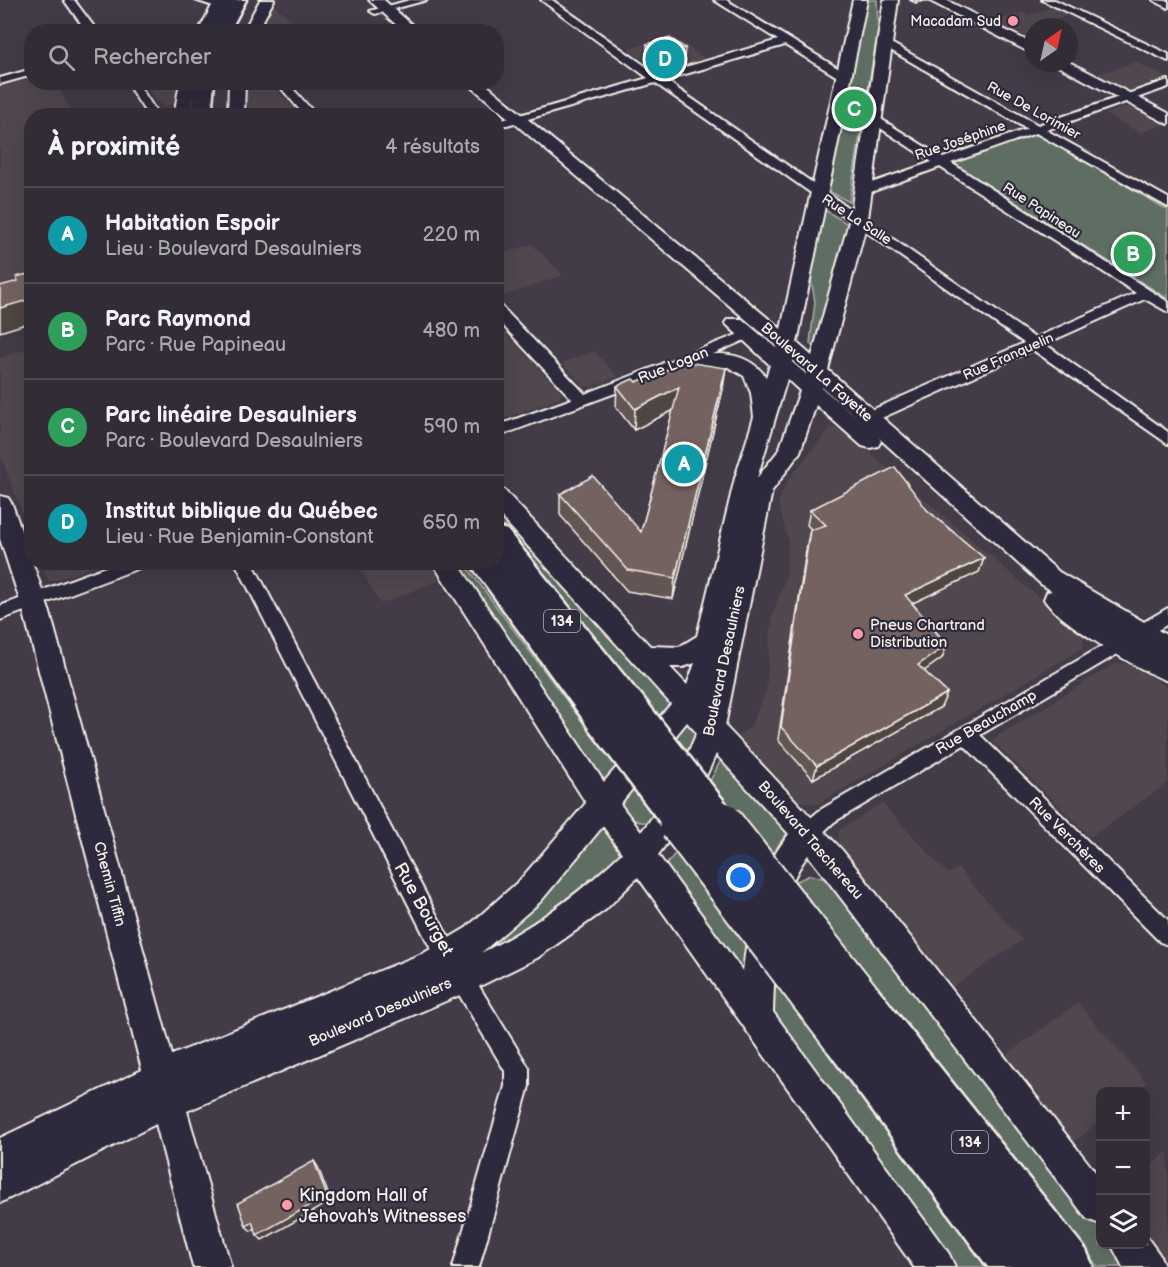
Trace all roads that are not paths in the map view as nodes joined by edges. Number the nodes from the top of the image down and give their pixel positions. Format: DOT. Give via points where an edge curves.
graph roads {
  1 [pos="69,0"];
  2 [pos="200,0"];
  3 [pos="252,0"];
  4 [pos="267,0"];
  5 [pos="362,0"];
  6 [pos="422,0"];
  7 [pos="546,0"];
  8 [pos="719,0"];
  9 [pos="860,0"];
  10 [pos="891,0"];
  11 [pos="935,0"];
  12 [pos="1047,0"];
  13 [pos="1158,0"];
  14 [pos="226,2"];
  15 [pos="1168,4"];
  16 [pos="379,7"];
  17 [pos="87,24"];
  18 [pos="211,24"];
  19 [pos="221,24"];
  20 [pos="239,24"];
  21 [pos="254,24"];
  22 [pos="393,24"];
  23 [pos="402,24"];
  24 [pos="787,41"];
  25 [pos="885,44"];
  26 [pos="1024,45"];
  27 [pos="1168,58"];
  28 [pos="1076,72"];
  29 [pos="24,74"];
  30 [pos="845,77"];
  31 [pos="656,78"];
  32 [pos="0,81"];
  33 [pos="1168,83"];
  34 [pos="137,90"];
  35 [pos="187,90"];
  36 [pos="203,90"];
  37 [pos="221,90"];
  38 [pos="237,90"];
  39 [pos="288,90"];
  40 [pos="467,90"];
  41 [pos="479,90"];
  42 [pos="1127,98"];
  43 [pos="149,108"];
  44 [pos="183,108"];
  45 [pos="202,108"];
  46 [pos="220,108"];
  47 [pos="236,108"];
  48 [pos="305,108"];
  49 [pos="489,108"];
  50 [pos="494,108"];
  51 [pos="504,119"];
  52 [pos="1168,119"];
  53 [pos="504,120"];
  54 [pos="871,126"];
  55 [pos="1038,129"];
  56 [pos="940,163"];
  57 [pos="864,190"];
  58 [pos="821,196"];
  59 [pos="1168,204"];
  60 [pos="859,218"];
  61 [pos="1145,294"];
  62 [pos="1168,308"];
  63 [pos="794,315"];
  64 [pos="504,317"];
  65 [pos="752,327"];
  66 [pos="787,344"];
  67 [pos="1035,344"];
  68 [pos="782,365"];
  69 [pos="670,368"];
  70 [pos="819,372"];
  71 [pos="812,393"];
  72 [pos="582,400"];
  73 [pos="763,419"];
  74 [pos="861,421"];
  75 [pos="798,426"];
  76 [pos="504,429"];
  77 [pos="1168,439"];
  78 [pos="0,504"];
  79 [pos="504,505"];
  80 [pos="504,550"];
  81 [pos="117,570"];
  82 [pos="247,570"];
  83 [pos="449,570"];
  84 [pos="491,570"];
  85 [pos="34,601"];
  86 [pos="0,613"];
  87 [pos="1168,615"];
  88 [pos="1130,638"];
  89 [pos="708,642"];
  90 [pos="1168,649"];
  91 [pos="646,656"];
  92 [pos="1168,671"];
  93 [pos="688,702"];
  94 [pos="614,710"];
  95 [pos="711,728"];
  96 [pos="966,734"];
  97 [pos="603,804"];
  98 [pos="807,834"];
  99 [pos="641,854"];
  100 [pos="1168,935"];
  101 [pos="456,967"];
  102 [pos="756,1017"];
  103 [pos="857,1026"];
  104 [pos="164,1090"];
  105 [pos="0,1156"];
  106 [pos="0,1185"];
  107 [pos="1096,1200"];
  108 [pos="1132,1249"];
  109 [pos="212,1267"];
  110 [pos="465,1267"];
  111 [pos="936,1267"];
  112 [pos="1018,1267"];
  113 [pos="1069,1267"];
  114 [pos="1146,1267"];
  1 -- 17 [label="street"];
  2 -- 14 [label="street"];
  3 -- 20 [label="highway"];
  4 -- 21 [label="street"];
  5 -- 16 [label="street"];
  6 -- 16 [label="street"];
  7 -- 31 [label="street, Rue La Salle"];
  8 -- 24 [label="street"];
  9 -- 30 [label="street, Boulevard Desaulniers"];
  10 -- 25 [label="street, Boulevard Desaulniers"];
  11 -- 26 [label="street"];
  12 -- 27 [label="street"];
  13 -- 15 [label="street"];
  14 -- 18 [label="street"];
  14 -- 19 [label="highway"];
  16 -- 22 [label="street"];
  16 -- 23 [label="street"];
  24 -- 30 [label="street"];
  24 -- 31 [label="street"];
  25 -- 54 [label="street, Boulevard Desaulniers"];
  25 -- 55 [label="street, Rue De Lorimier"];
  28 -- 42 [label="street"];
  29 -- 32 [label="street"];
  30 -- 58 [label="street, Boulevard Desaulniers"];
  31 -- 51 [label="street"];
  31 -- 58 [label="street, Rue La Salle"];
  33 -- 42 [label="street, Rue Joséphine"];
  34 -- 43 [label="street"];
  35 -- 44 [label="street"];
  36 -- 45 [label="highway"];
  37 -- 46 [label="highway"];
  38 -- 47 [label="street"];
  39 -- 48 [label="street"];
  40 -- 49 [label="street, Boulevard La Fayette"];
  41 -- 50 [label="street, Boulevard La Fayette"];
  42 -- 52 [label="street"];
  42 -- 55 [label="street, Rue Joséphine"];
  53 -- 65 [label="street, Boulevard La Fayette"];
  54 -- 56 [label="street, Rue Papineau" via="899,137"];
  54 -- 57 [label="street, Boulevard Desaulniers"];
  55 -- 56 [label="street, Rue Joséphine"];
  55 -- 59 [label="street, Rue De Lorimier"];
  56 -- 57 [label="street, Rue Joséphine"];
  56 -- 61 [label="street, Rue Papineau"];
  57 -- 60 [label="street, Boulevard Desaulniers"];
  58 -- 60 [label="street, Rue La Salle"];
  58 -- 63 [label="street, Boulevard Desaulniers"];
  60 -- 67 [label="street, Rue La Salle"];
  60 -- 70 [label="street, Boulevard Desaulniers"];
  61 -- 62 [label="street, Rue Papineau"];
  61 -- 67 [label="street, Rue Franquelin"];
  63 -- 65 [label="street"];
  63 -- 66 [label="street, Boulevard Desaulniers"];
  64 -- 72 [label="street"];
  65 -- 66 [label="street, Boulevard La Fayette"];
  65 -- 68 [label="street, Boulevard La Fayette"];
  65 -- 69 [label="street, Rue Logan"];
  66 -- 68 [label="street, Boulevard Desaulniers"];
  66 -- 70 [label="street, Boulevard La Fayette"];
  67 -- 74 [label="street, Rue Franquelin"];
  67 -- 77 [label="street, Rue La Salle"];
  68 -- 71 [label="street, Boulevard La Fayette"];
  68 -- 73 [label="street, Boulevard Desaulniers"];
  69 -- 72 [label="street, Rue Logan"];
  69 -- 73 [label="street" via="718,359 749,369 760,383"];
  70 -- 71 [label="street, Boulevard Desaulniers"];
  70 -- 74 [label="street, Boulevard La Fayette"];
  71 -- 74 [label="street, Boulevard La Fayette"];
  71 -- 75 [label="street, Boulevard Desaulniers"];
  72 -- 76 [label="street, Rue Logan"];
  73 -- 89 [label="street, Boulevard Desaulniers"];
  74 -- 75 [label="street" via="831,420"];
  74 -- 88 [label="street, Boulevard La Fayette" via="1022,574 1086,622"];
  75 -- 95 [label="street, Boulevard Desaulniers" via="789,452 761,489"];
  78 -- 85 [label="street, Chemin Tiffin"];
  79 -- 91 [label="street, Boulevard Taschereau" via="631,645"];
  80 -- 94 [label="highway, 134"];
  81 -- 85 [label="street"];
  82 -- 101 [label="street, Rue Bourget"];
  83 -- 97 [label="street"];
  84 -- 94 [label="highway, 134"];
  85 -- 86 [label="street"];
  85 -- 104 [label="street, Chemin Tiffin"];
  87 -- 88 [label="street, Rue Beauchamp"];
  88 -- 90 [label="street, Boulevard La Fayette"];
  88 -- 92 [label="street, Boulevard La Fayette"];
  88 -- 96 [label="street, Rue Beauchamp"];
  89 -- 91 [label="street" via="683,657"];
  89 -- 93 [label="street, Boulevard Desaulniers" via="705,672 699,689"];
  91 -- 93 [label="street, Boulevard Taschereau"];
  93 -- 95 [label="street, Boulevard Taschereau"];
  93 -- 97 [label="street, Boulevard Desaulniers"];
  94 -- 103 [label="highway, 134, bridge"];
  95 -- 98 [label="street, Boulevard Taschereau"];
  95 -- 99 [label="street, Boulevard Desaulniers" via="686,790"];
  96 -- 98 [label="street, Rue Beauchamp" via="827,816"];
  96 -- 100 [label="street, Rue Verchères"];
  97 -- 99 [label="street"];
  97 -- 101 [label="street, Boulevard Desaulniers" via="520,901"];
  98 -- 102 [label="street" via="789,855 777,878 764,941"];
  98 -- 107 [label="street, Boulevard Taschereau" via="875,914"];
  99 -- 101 [label="street, Boulevard Desaulniers" via="594,900 526,947"];
  99 -- 102 [label="street"];
  101 -- 104 [label="street, Boulevard Desaulniers"];
  101 -- 110 [label="street, Rue Bourget" via="519,1074"];
  102 -- 111 [label="street"];
  103 -- 112 [label="highway, 134"];
  103 -- 113 [label="highway, 134"];
  104 -- 105 [label="street, Boulevard Desaulniers"];
  104 -- 106 [label="street, Boulevard Desaulniers"];
  104 -- 109 [label="street, Chemin Tiffin"];
  108 -- 114 [label="street"];
}
